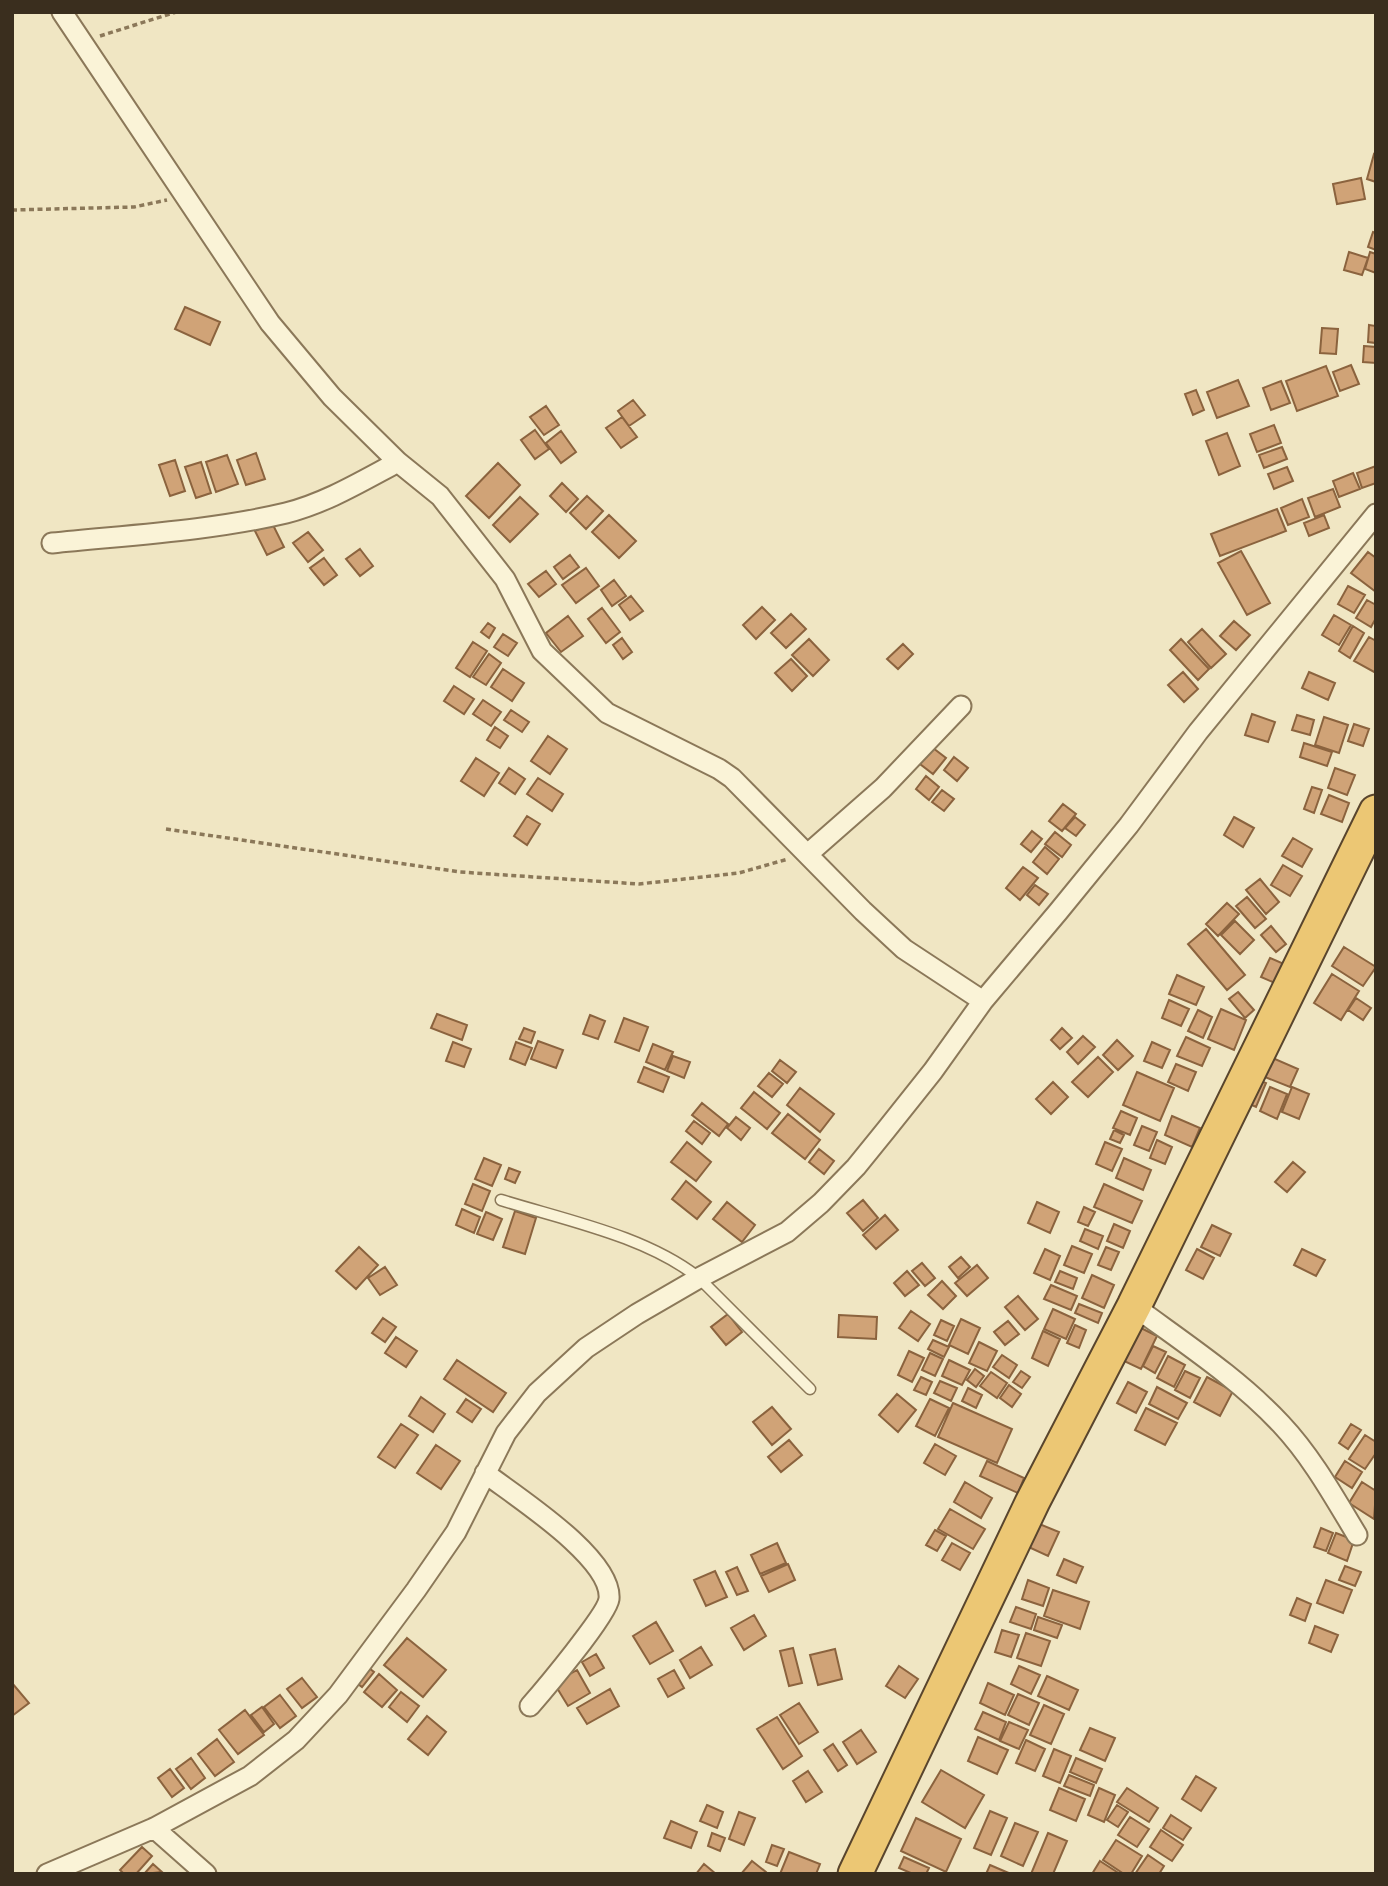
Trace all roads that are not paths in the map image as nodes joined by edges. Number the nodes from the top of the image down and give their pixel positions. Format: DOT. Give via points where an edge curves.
graph roads {
  1 [pos="62,12"];
  2 [pos="398,462"];
  3 [pos="1376,514"];
  4 [pos="52,543"];
  5 [pos="961,706"];
  6 [pos="1376,811"];
  7 [pos="808,853"];
  8 [pos="982,1001"];
  9 [pos="500,1200"];
  10 [pos="699,1278"];
  11 [pos="1134,1306"];
  12 [pos="810,1389"];
  13 [pos="485,1473"];
  14 [pos="1357,1535"];
  15 [pos="530,1706"];
  16 [pos="154,1828"];
  17 [pos="47,1874"];
  18 [pos="206,1874"];
  19 [pos="855,1874"];
  1 -- 2 [label="street" via="270,323 332,397"];
  2 -- 4 [label="street" via="287,513 186,530"];
  2 -- 7 [label="street" via="440,496 499,569 550,660 607,713 732,778"];
  3 -- 8 [label="street" via="1066,903"];
  5 -- 7 [label="street" via="883,788"];
  6 -- 11 [label="highway"];
  7 -- 8 [label="street" via="904,949"];
  8 -- 10 [label="street" via="886,1130 821,1203 786,1232"];
  9 -- 10 [label="lane" via="661,1252"];
  10 -- 12 [label="lane"];
  10 -- 13 [label="street" via="586,1348 537,1393 506,1433"];
  11 -- 14 [label="street" via="1245,1389 1283,1425"];
  11 -- 19 [label="highway" via="1032,1501"];
  13 -- 15 [label="street" via="579,1545 609,1585 609,1602"];
  13 -- 16 [label="street" via="456,1532 338,1695 296,1740 250,1776"];
  16 -- 17 [label="street"];
  16 -- 18 [label="street"];
}
